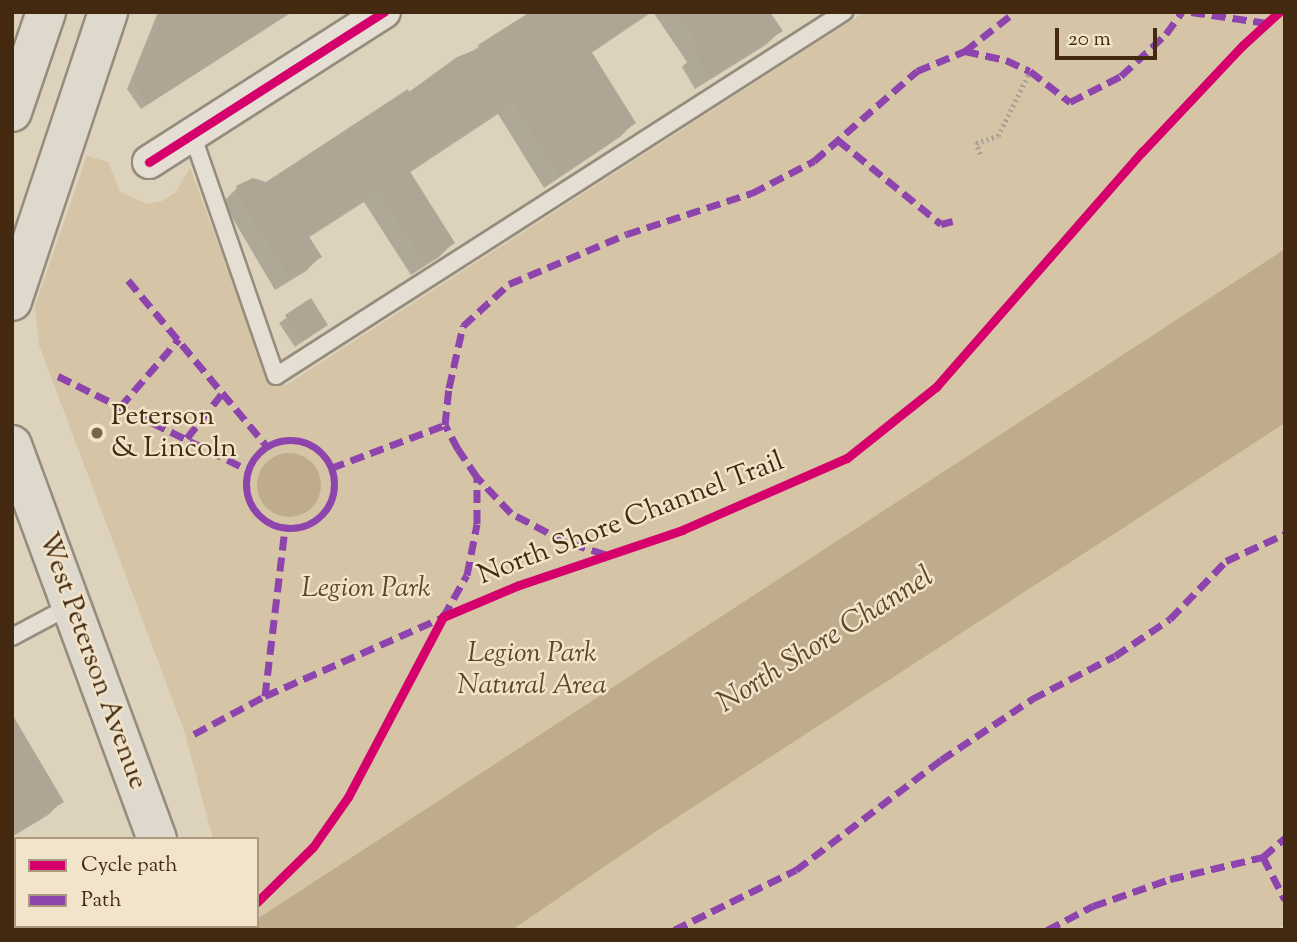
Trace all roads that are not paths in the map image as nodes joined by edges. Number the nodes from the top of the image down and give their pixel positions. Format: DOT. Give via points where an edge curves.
graph roads {
  1 [pos="46,12"];
  2 [pos="108,12"];
  3 [pos="844,12"];
  4 [pos="376,15"];
  5 [pos="12,112"];
  6 [pos="192,134"];
  7 [pos="149,162"];
  8 [pos="12,301"];
  9 [pos="12,445"];
  10 [pos="72,605"];
  11 [pos="12,638"];
  12 [pos="156,837"];
  1 -- 5 [label="main road"];
  2 -- 8 [label="main road"];
  3 -- 6 [label="lane" via="276,376"];
  4 -- 6 [label="street"];
  6 -- 7 [label="street"];
  9 -- 10 [label="main road, West Peterson Avenue"];
  10 -- 11 [label="lane"];
  10 -- 12 [label="main road, West Peterson Avenue"];
}
